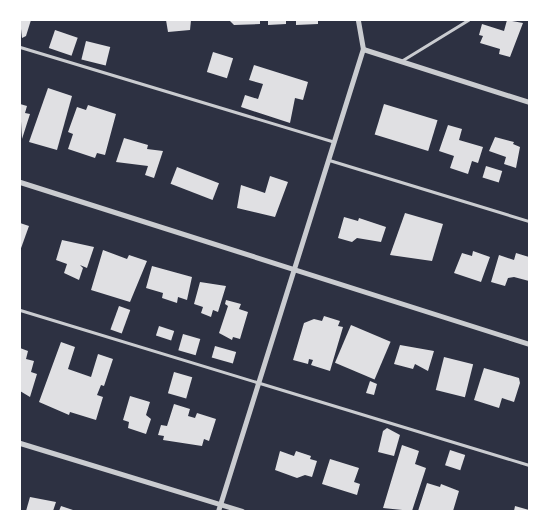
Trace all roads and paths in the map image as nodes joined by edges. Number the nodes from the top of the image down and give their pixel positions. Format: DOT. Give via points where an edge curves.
graph roads {
  1 [pos="358,20"];
  2 [pos="468,20"];
  3 [pos="20,47"];
  4 [pos="363,48"];
  5 [pos="401,61"];
  6 [pos="529,102"];
  7 [pos="334,142"];
  8 [pos="329,160"];
  9 [pos="20,182"];
  10 [pos="529,221"];
  11 [pos="296,270"];
  12 [pos="20,310"];
  13 [pos="529,344"];
  14 [pos="259,383"];
  15 [pos="20,443"];
  16 [pos="529,465"];
  17 [pos="220,504"];
  18 [pos="218,511"];
  19 [pos="242,511"];
  1 -- 4 [label="street"];
  2 -- 5 [label="lane"];
  3 -- 7 [label="lane"];
  4 -- 5 [label="street"];
  4 -- 7 [label="street"];
  5 -- 6 [label="street"];
  7 -- 8 [label="street"];
  8 -- 10 [label="lane"];
  8 -- 11 [label="street"];
  9 -- 11 [label="street"];
  11 -- 13 [label="street"];
  11 -- 14 [label="street"];
  12 -- 14 [label="lane"];
  14 -- 16 [label="lane"];
  14 -- 17 [label="street"];
  15 -- 17 [label="street"];
  17 -- 18 [label="street"];
  17 -- 19 [label="street"];
}
